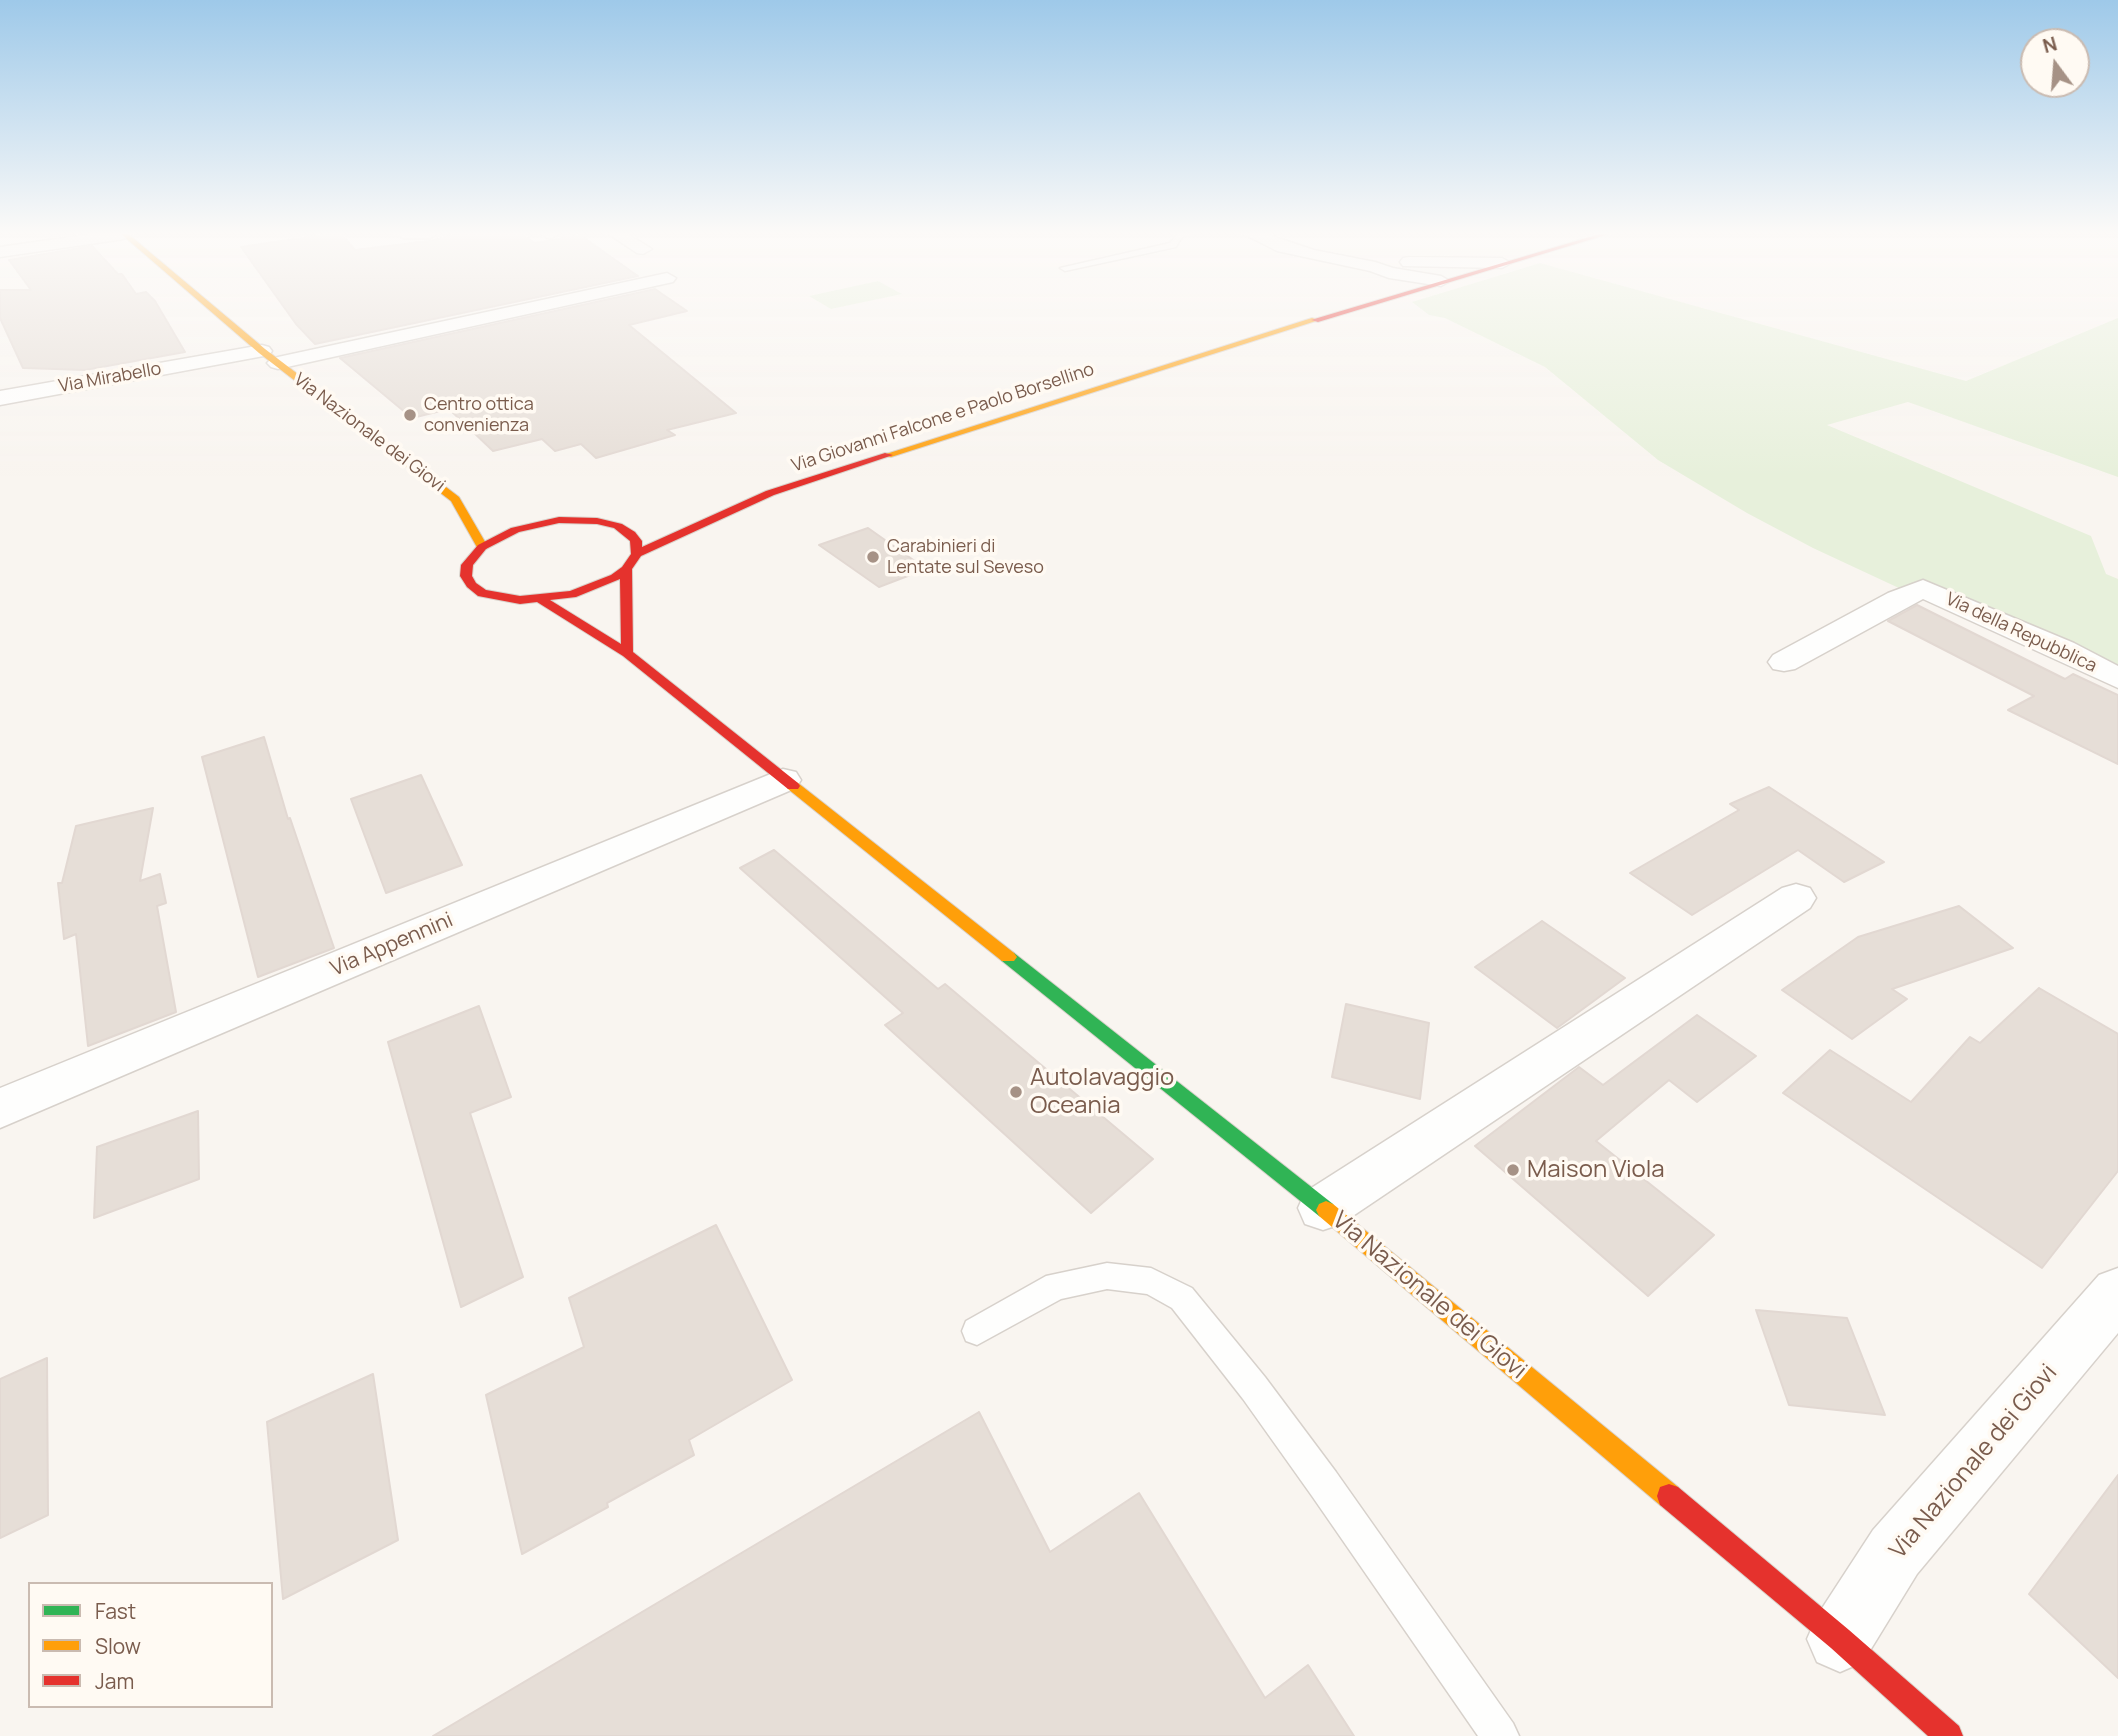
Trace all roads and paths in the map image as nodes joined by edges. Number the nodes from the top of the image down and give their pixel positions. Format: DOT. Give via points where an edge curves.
graph roads {
  1 [pos="219,314"];
  2 [pos="486,314"];
  3 [pos="1333,314"];
  4 [pos="270,357"];
  5 [pos="0,398"];
  6 [pos="770,493"];
  7 [pos="455,499"];
  8 [pos="481,505"];
  9 [pos="689,511"];
  10 [pos="520,512"];
  11 [pos="636,517"];
  12 [pos="559,520"];
  13 [pos="597,521"];
  14 [pos="482,547"];
  15 [pos="636,554"];
  16 [pos="626,569"];
  17 [pos="542,600"];
  18 [pos="627,653"];
  19 [pos="1784,662"];
  20 [pos="2118,678"];
  21 [pos="783,780"];
  22 [pos="1796,898"];
  23 [pos="0,1109"];
  24 [pos="1323,1208"];
  25 [pos="2118,1293"];
  26 [pos="977,1331"];
  27 [pos="1840,1639"];
  28 [pos="1500,1736"];
  29 [pos="1950,1736"];
  1 -- 4 [label="main road, Via Nazionale dei Giovi"];
  2 -- 4 [label="street, Via Mirabello"];
  3 -- 6 [label="main road, Via Giovanni Falcone e Paolo Borsellino"];
  4 -- 5 [label="street, Via Mirabello"];
  4 -- 7 [label="main road, Via Nazionale dei Giovi"];
  6 -- 9 [label="main road"];
  6 -- 15 [label="main road"];
  7 -- 8 [label="main road, Via Nazionale dei Giovi"];
  7 -- 14 [label="main road, Via Nazionale dei Giovi"];
  10 -- 12 [label="main road"];
  11 -- 13 [label="main road"];
  12 -- 13 [label="main road"];
  12 -- 14 [label="main road" via="515,530"];
  13 -- 15 [label="main road" via="631,534"];
  14 -- 17 [label="main road" via="467,565 471,585 500,598"];
  15 -- 16 [label="main road"];
  16 -- 17 [label="main road" via="587,590"];
  16 -- 18 [label="main road"];
  17 -- 18 [label="main road"];
  18 -- 21 [label="main road"];
  19 -- 20 [label="street, Via della Repubblica" via="1923,589"];
  21 -- 23 [label="street, Via Appennini"];
  21 -- 24 [label="main road"];
  22 -- 24 [label="street, Via Nazionale dei Giovi"];
  24 -- 27 [label="main road, Via Nazionale dei Giovi"];
  25 -- 27 [label="street, Via Nazionale dei Giovi" via="1895,1552"];
  26 -- 28 [label="lane" via="1056,1286 1107,1276 1151,1281 1182,1298 1324,1484"];
  27 -- 29 [label="main road, Via Nazionale dei Giovi"];
}
